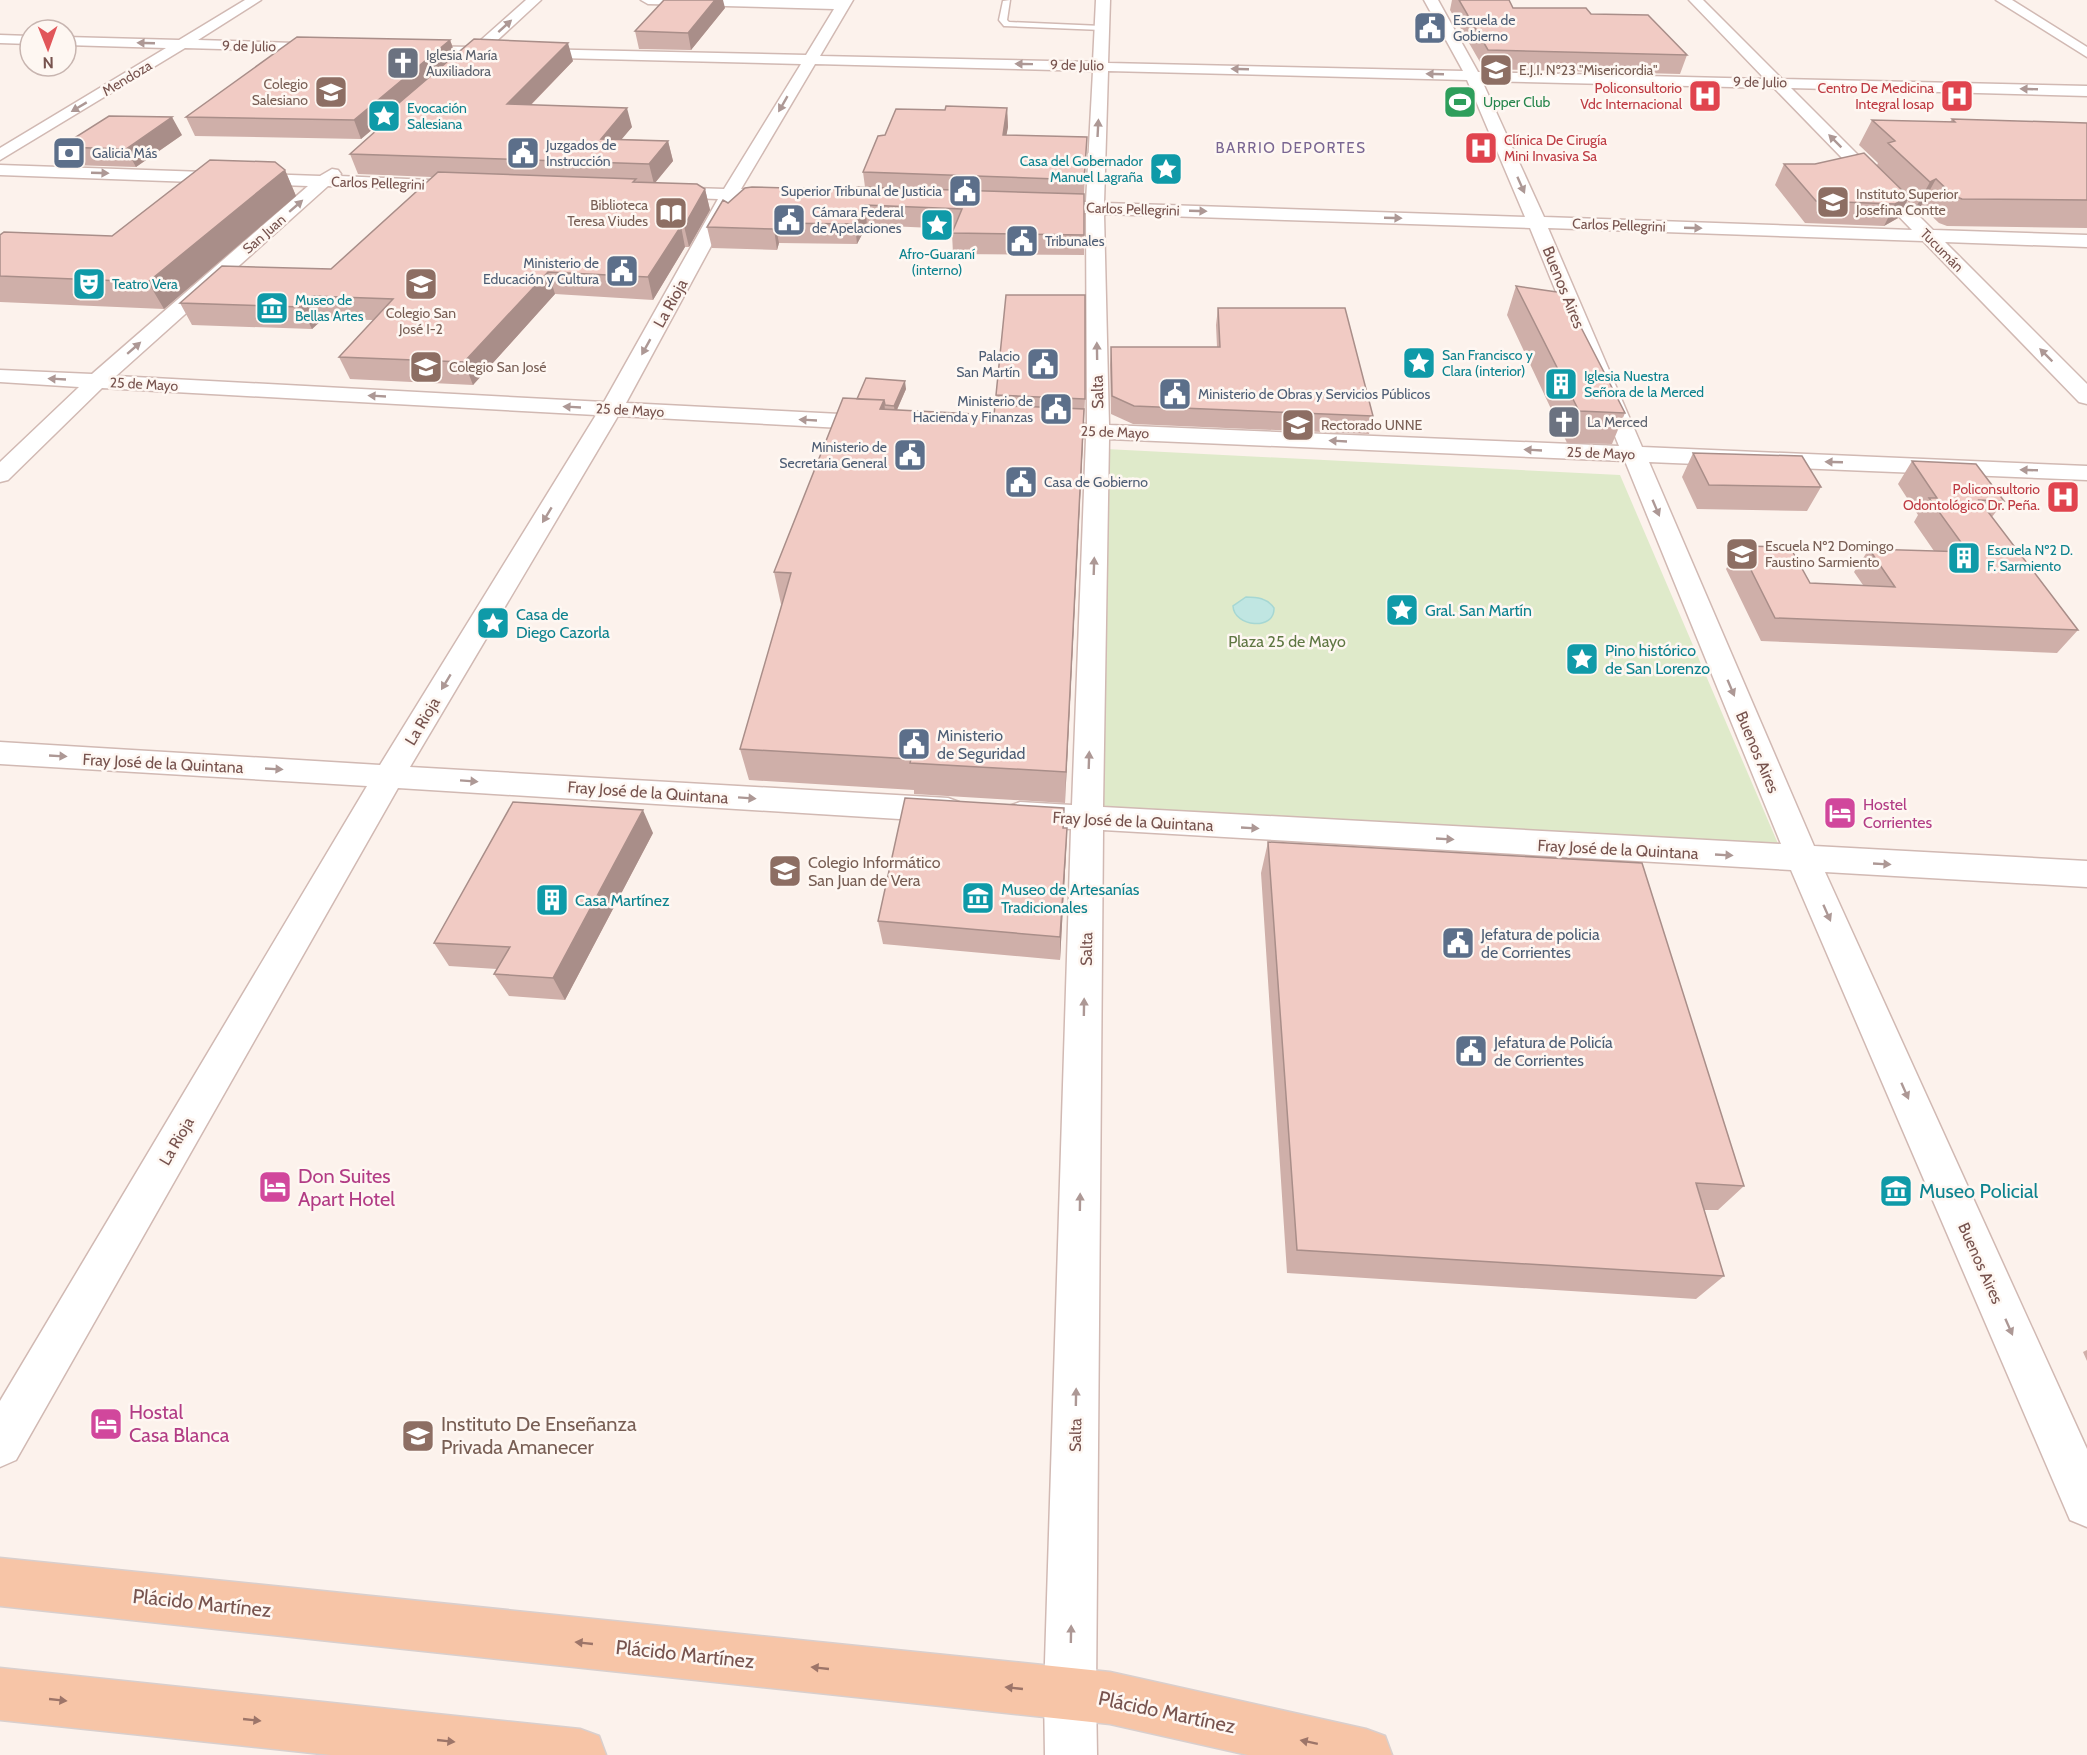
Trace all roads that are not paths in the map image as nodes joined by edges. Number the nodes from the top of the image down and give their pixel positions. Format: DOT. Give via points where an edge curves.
graph roads {
  1 [pos="254,0"];
  2 [pos="534,0"];
  3 [pos="648,0"];
  4 [pos="1103,0"];
  5 [pos="1431,0"];
  6 [pos="1696,0"];
  7 [pos="2003,0"];
  8 [pos="1007,1"];
  9 [pos="844,2"];
  10 [pos="1102,28"];
  11 [pos="0,39"];
  12 [pos="18,40"];
  13 [pos="78,41"];
  14 [pos="182,44"];
  15 [pos="347,48"];
  16 [pos="394,49"];
  17 [pos="477,51"];
  18 [pos="2087,53"];
  19 [pos="808,59"];
  20 [pos="1101,65"];
  21 [pos="450,74"];
  22 [pos="1472,75"];
  23 [pos="1777,82"];
  24 [pos="2087,91"];
  25 [pos="0,155"];
  26 [pos="343,166"];
  27 [pos="0,170"];
  28 [pos="325,181"];
  29 [pos="492,186"];
  30 [pos="647,191"];
  31 [pos="730,194"];
  32 [pos="800,197"];
  33 [pos="1024,205"];
  34 [pos="1095,208"];
  35 [pos="1537,223"];
  36 [pos="1928,236"];
  37 [pos="2087,241"];
  38 [pos="0,376"];
  39 [pos="97,381"];
  40 [pos="2087,397"];
  41 [pos="611,409"];
  42 [pos="895,424"];
  43 [pos="1014,428"];
  44 [pos="1098,431"];
  45 [pos="1633,454"];
  46 [pos="2087,473"];
  47 [pos="0,475"];
  48 [pos="0,753"];
  49 [pos="389,776"];
  50 [pos="1087,819"];
  51 [pos="1803,859"];
  52 [pos="2087,874"];
  53 [pos="0,1444"];
  54 [pos="2087,1503"];
  55 [pos="0,1582"];
  56 [pos="0,1694"];
  57 [pos="1070,1694"];
  58 [pos="580,1755"];
  59 [pos="1071,1755"];
  60 [pos="1366,1755"];
  1 -- 14 [label="street, Mendoza"];
  17 -- 2 [label="street, one-way"];
  3 -- 9 [label="street"];
  4 -- 10 [label="street, Salta"];
  5 -- 22 [label="street, Buenos Aires"];
  6 -- 23 [label="street, Tucumán"];
  7 -- 18 [label="street"];
  8 -- 10 [label="lane" via="1003,20 1007,24"];
  9 -- 19 [label="street, La Rioja"];
  10 -- 20 [label="street, Salta"];
  11 -- 12 [label="street"];
  14 -- 13 [label="street, 9 de Julio, one-way"];
  14 -- 15 [label="street, 9 de Julio"];
  14 -- 25 [label="street, Mendoza, one-way"];
  16 -- 17 [label="street, 9 de Julio"];
  17 -- 19 [label="street, 9 de Julio"];
  17 -- 21 [label="street"];
  20 -- 19 [label="street, 9 de Julio, one-way"];
  19 -- 31 [label="street, La Rioja, one-way"];
  22 -- 20 [label="street, 9 de Julio, one-way"];
  34 -- 20 [label="street, Salta, one-way"];
  22 -- 23 [label="street, 9 de Julio"];
  22 -- 35 [label="street, Buenos Aires, one-way"];
  24 -- 23 [label="street, 9 de Julio, one-way"];
  36 -- 23 [label="street, Tucumán, one-way"];
  26 -- 28 [label="street, San Juan"];
  27 -- 28 [label="street, Carlos Pellegrini, one-way"];
  28 -- 29 [label="street, Carlos Pellegrini"];
  39 -- 28 [label="street, San Juan, one-way"];
  30 -- 31 [label="street"];
  31 -- 32 [label="street"];
  31 -- 41 [label="street, La Rioja, one-way"];
  33 -- 34 [label="street, Carlos Pellegrini"];
  34 -- 35 [label="street, Carlos Pellegrini, one-way"];
  44 -- 34 [label="street, Salta, one-way"];
  35 -- 36 [label="street, Carlos Pellegrini, one-way"];
  35 -- 45 [label="street, Buenos Aires"];
  36 -- 37 [label="street, Carlos Pellegrini"];
  40 -- 36 [label="street, Tucumán, one-way"];
  39 -- 38 [label="street, 25 de Mayo, one-way"];
  41 -- 39 [label="street, 25 de Mayo, one-way"];
  39 -- 47 [label="street, San Juan"];
  42 -- 41 [label="street, 25 de Mayo, one-way"];
  41 -- 49 [label="street, La Rioja, one-way"];
  43 -- 44 [label="street, 25 de Mayo"];
  45 -- 44 [label="street, 25 de Mayo, one-way"];
  50 -- 44 [label="street, Salta, one-way"];
  46 -- 45 [label="street, 25 de Mayo, one-way"];
  45 -- 51 [label="street, Buenos Aires, one-way"];
  48 -- 49 [label="street, Fray José de la Quintana, one-way"];
  49 -- 50 [label="street, Fray José de la Quintana, one-way"];
  49 -- 53 [label="street, La Rioja"];
  50 -- 51 [label="street, Fray José de la Quintana, one-way"];
  57 -- 50 [label="street, Salta, one-way"];
  51 -- 52 [label="street, Fray José de la Quintana, one-way"];
  51 -- 54 [label="street, Buenos Aires, one-way"];
  57 -- 55 [label="main road, Plácido Martínez, one-way"];
  56 -- 58 [label="main road, one-way"];
  57 -- 59 [label="street, Salta"];
  60 -- 57 [label="main road, Plácido Martínez, one-way" via="1110,1698"];
}
